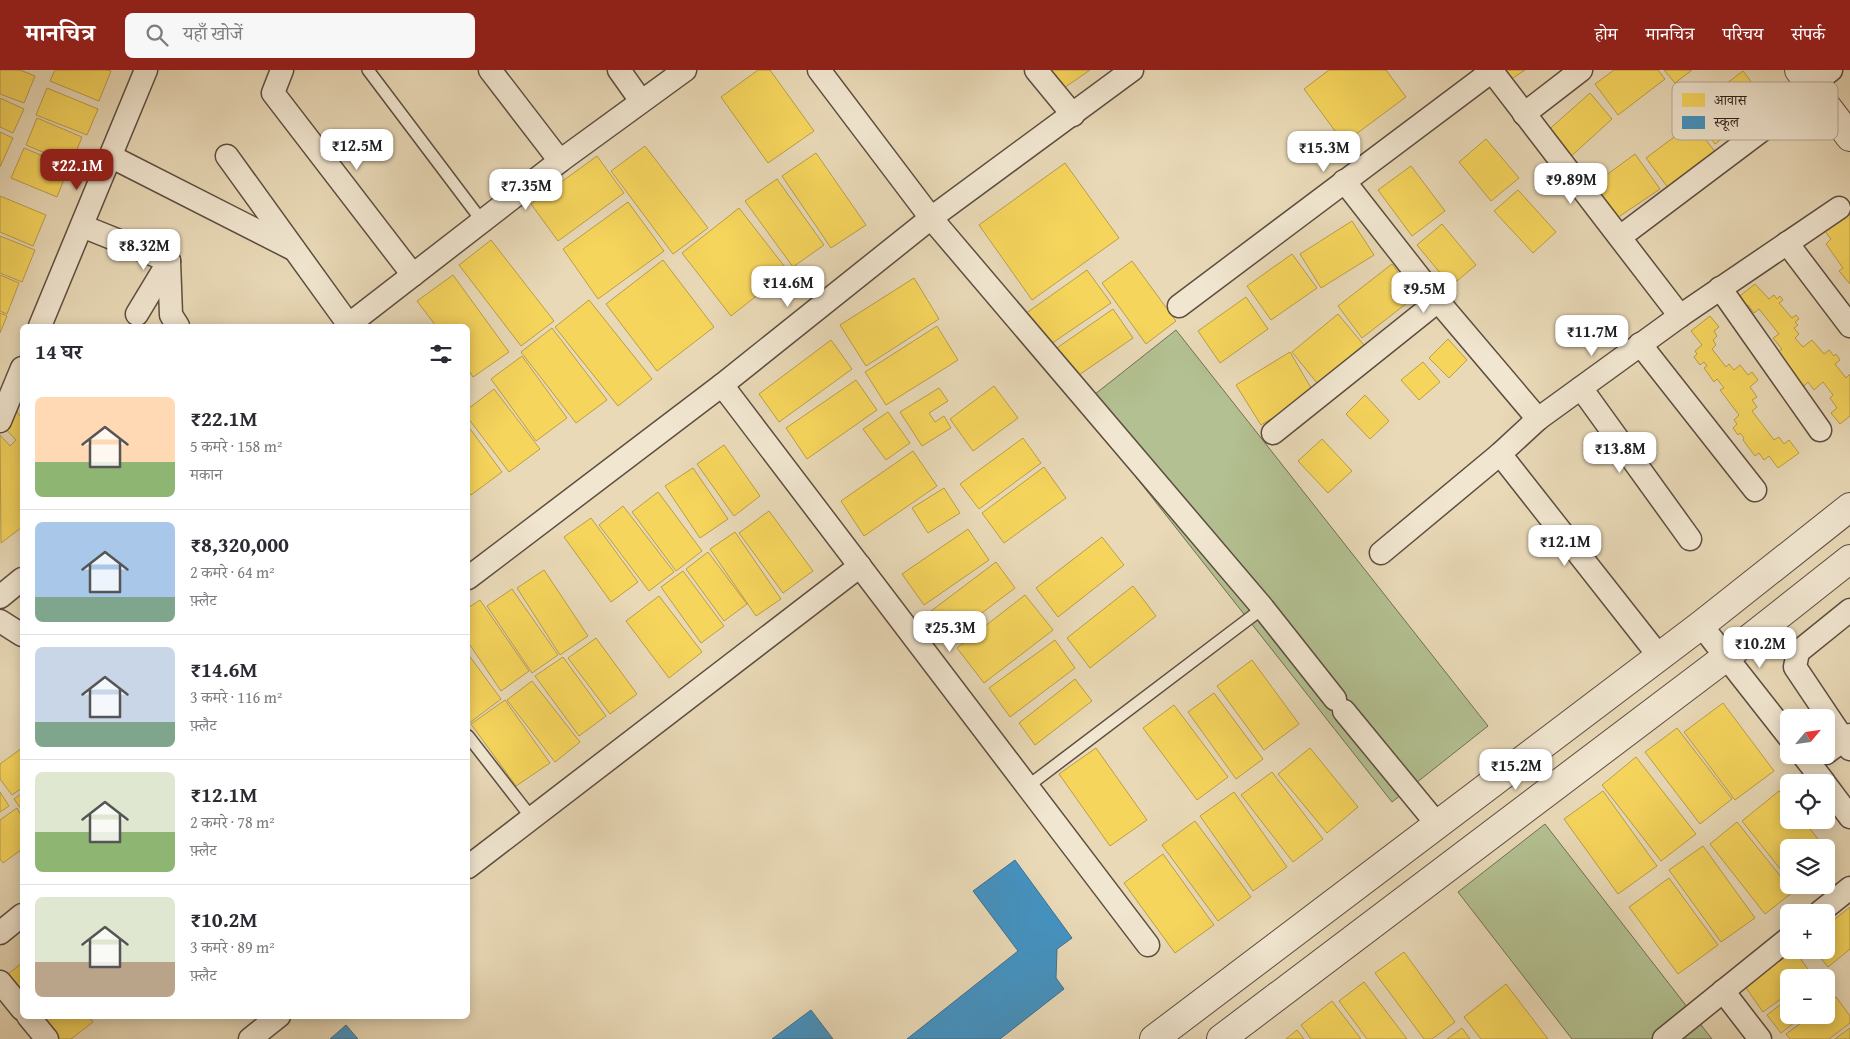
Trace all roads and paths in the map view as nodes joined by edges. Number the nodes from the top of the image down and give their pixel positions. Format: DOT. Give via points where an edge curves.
graph roads {
  1 [pos="146,70"];
  2 [pos="282,70"];
  3 [pos="368,70"];
  4 [pos="490,70"];
  5 [pos="619,70"];
  6 [pos="684,70"];
  7 [pos="819,70"];
  8 [pos="1036,70"];
  9 [pos="1132,70"];
  10 [pos="1492,70"];
  11 [pos="1581,70"];
  12 [pos="641,101"];
  13 [pos="1524,114"];
  14 [pos="1073,115"];
  15 [pos="1838,117"];
  16 [pos="1850,137"];
  17 [pos="1749,140"];
  18 [pos="228,156"];
  19 [pos="112,157"];
  20 [pos="560,161"];
  21 [pos="1344,182"];
  22 [pos="1839,208"];
  23 [pos="931,218"];
  24 [pos="482,220"];
  25 [pos="82,226"];
  26 [pos="1620,237"];
  27 [pos="1787,243"];
  28 [pos="295,250"];
  29 [pos="169,261"];
  30 [pos="413,275"];
  31 [pos="1720,288"];
  32 [pos="1438,301"];
  33 [pos="1179,306"];
  34 [pos="137,314"];
  35 [pos="1680,316"];
  36 [pos="41,324"];
  37 [pos="177,324"];
  38 [pos="347,324"];
  39 [pos="349,324"];
  40 [pos="1850,326"];
  41 [pos="1640,344"];
  42 [pos="20,373"];
  43 [pos="722,385"];
  44 [pos="1580,388"];
  45 [pos="1538,419"];
  46 [pos="0,421"];
  47 [pos="1820,430"];
  48 [pos="1273,433"];
  49 [pos="1500,454"];
  50 [pos="1755,490"];
  51 [pos="1850,507"];
  52 [pos="1690,539"];
  53 [pos="1381,553"];
  54 [pos="1850,559"];
  55 [pos="860,566"];
  56 [pos="470,576"];
  57 [pos="20,581"];
  58 [pos="0,597"];
  59 [pos="1263,608"];
  60 [pos="1850,610"];
  61 [pos="0,621"];
  62 [pos="1701,625"];
  63 [pos="20,634"];
  64 [pos="1659,656"];
  65 [pos="1726,657"];
  66 [pos="1812,709"];
  67 [pos="1780,726"];
  68 [pos="470,739"];
  69 [pos="1028,786"];
  70 [pos="1835,797"];
  71 [pos="531,817"];
  72 [pos="1850,817"];
  73 [pos="1437,824"];
  74 [pos="470,865"];
  75 [pos="1850,888"];
  76 [pos="1830,904"];
  77 [pos="20,918"];
  78 [pos="0,933"];
  79 [pos="1148,945"];
  80 [pos="1780,945"];
  81 [pos="0,982"];
  82 [pos="1723,991"];
  83 [pos="20,1007"];
  84 [pos="30,1019"];
  85 [pos="275,1019"];
  86 [pos="47,1039"];
  87 [pos="250,1039"];
  88 [pos="1154,1039"];
  89 [pos="1221,1039"];
  90 [pos="1664,1039"];
  91 [pos="1760,1039"];
  1 -- 19 [label="street"];
  2 -- 30 [label="street" via="273,93"];
  3 -- 24 [label="lane"];
  4 -- 20 [label="street"];
  5 -- 12 [label="street"];
  6 -- 12 [label="street"];
  7 -- 23 [label="street"];
  8 -- 14 [label="street"];
  9 -- 14 [label="street"];
  10 -- 13 [label="street"];
  10 -- 21 [label="street"];
  11 -- 13 [label="street"];
  12 -- 20 [label="street"];
  13 -- 26 [label="street"];
  14 -- 23 [label="street"];
  15 -- 16 [label="street"];
  17 -- 26 [label="street"];
  18 -- 28 [label="street"];
  19 -- 25 [label="street"];
  19 -- 28 [label="street"];
  20 -- 24 [label="street"];
  21 -- 32 [label="street"];
  21 -- 33 [label="street"];
  22 -- 27 [label="street"];
  23 -- 43 [label="street"];
  23 -- 59 [label="street"];
  24 -- 30 [label="street"];
  25 -- 29 [label="street"];
  25 -- 36 [label="street"];
  26 -- 35 [label="street"];
  27 -- 31 [label="street"];
  27 -- 40 [label="street"];
  28 -- 38 [label="street"];
  29 -- 34 [label="street"];
  29 -- 37 [label="street" via="171,315"];
  30 -- 39 [label="street"];
  31 -- 35 [label="street"];
  31 -- 47 [label="street"];
  32 -- 45 [label="street"];
  32 -- 48 [label="street"];
  35 -- 41 [label="street"];
  41 -- 44 [label="street"];
  41 -- 50 [label="street"];
  42 -- 46 [label="street"];
  43 -- 55 [label="street"];
  43 -- 56 [label="street"];
  44 -- 45 [label="street"];
  44 -- 52 [label="street"];
  45 -- 49 [label="street"];
  49 -- 53 [label="street"];
  49 -- 64 [label="street"];
  51 -- 62 [label="street"];
  54 -- 65 [label="street"];
  55 -- 69 [label="street"];
  55 -- 71 [label="street"];
  57 -- 58 [label="street"];
  59 -- 69 [label="lane"];
  59 -- 73 [label="street"];
  60 -- 66 [label="street" via="1798,652 1794,666"];
  61 -- 63 [label="street"];
  62 -- 64 [label="street"];
  62 -- 65 [label="street"];
  64 -- 73 [label="street"];
  65 -- 67 [label="street"];
  65 -- 89 [label="street"];
  68 -- 71 [label="lane"];
  69 -- 79 [label="street"];
  70 -- 72 [label="street"];
  71 -- 74 [label="street"];
  73 -- 88 [label="street"];
  75 -- 76 [label="street"];
  77 -- 78 [label="street"];
  80 -- 82 [label="street"];
  81 -- 83 [label="street"];
  82 -- 90 [label="street"];
  82 -- 91 [label="street"];
  84 -- 86 [label="street"];
  85 -- 87 [label="street"];
}
